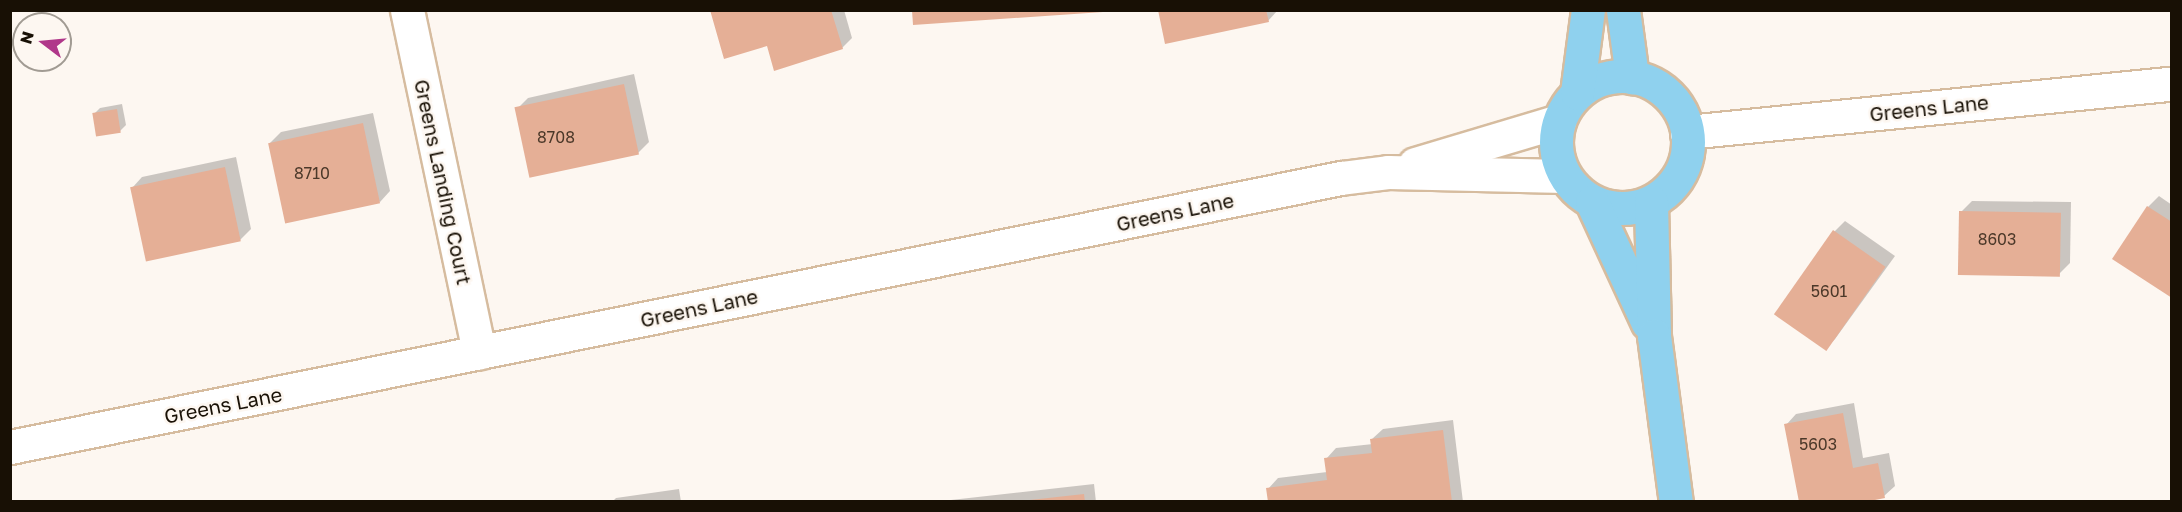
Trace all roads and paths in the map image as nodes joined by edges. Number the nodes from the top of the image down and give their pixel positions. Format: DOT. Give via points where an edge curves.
graph roads {
  1 [pos="407,10"];
  2 [pos="1588,10"];
  3 [pos="1623,10"];
  4 [pos="1632,77"];
  5 [pos="2172,84"];
  6 [pos="1577,93"];
  7 [pos="1559,121"];
  8 [pos="1687,132"];
  9 [pos="1388,172"];
  10 [pos="1564,176"];
  11 [pos="1592,202"];
  12 [pos="1651,202"];
  13 [pos="1654,336"];
  14 [pos="479,353"];
  15 [pos="10,447"];
  16 [pos="1676,501"];
  1 -- 14 [label="street, Greens Landing Court"];
  2 -- 6 [label="main road"];
  3 -- 4 [label="main road"];
  4 -- 6 [label="main road" via="1612,76"];
  4 -- 8 [label="main road" via="1662,90 1683,116"];
  5 -- 8 [label="street, Greens Lane"];
  6 -- 7 [label="main road"];
  7 -- 9 [label="street, Greens Lane"];
  7 -- 10 [label="main road" via="1556,149"];
  8 -- 12 [label="main road" via="1687,153 1680,173 1668,190"];
  9 -- 10 [label="street, Greens Lane"];
  9 -- 14 [label="street, Greens Lane" via="1194,207"];
  10 -- 11 [label="main road" via="1576,192"];
  11 -- 12 [label="main road" via="1621,210"];
  11 -- 13 [label="main road"];
  12 -- 13 [label="main road"];
  13 -- 16 [label="main road"];
  14 -- 15 [label="street, Greens Lane"];
}
